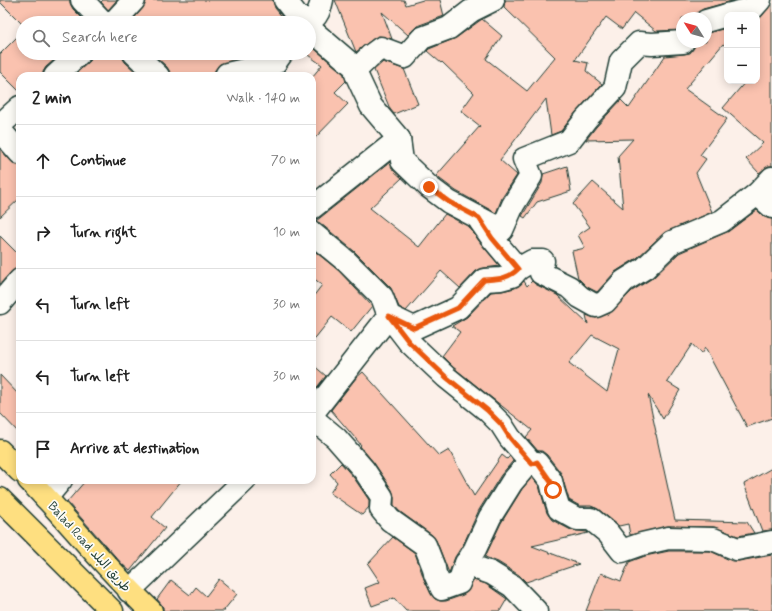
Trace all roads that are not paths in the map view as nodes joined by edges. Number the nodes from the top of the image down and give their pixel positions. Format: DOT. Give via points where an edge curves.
graph roads {
  1 [pos="82,0"];
  2 [pos="134,0"];
  3 [pos="285,0"];
  4 [pos="322,0"];
  5 [pos="493,0"];
  6 [pos="760,0"];
  7 [pos="740,12"];
  8 [pos="97,16"];
  9 [pos="119,16"];
  10 [pos="298,16"];
  11 [pos="315,16"];
  12 [pos="724,16"];
  13 [pos="712,19"];
  14 [pos="316,34"];
  15 [pos="676,42"];
  16 [pos="72,60"];
  17 [pos="141,60"];
  18 [pos="277,60"];
  19 [pos="357,69"];
  20 [pos="59,72"];
  21 [pos="154,72"];
  22 [pos="235,72"];
  23 [pos="16,111"];
  24 [pos="0,125"];
  25 [pos="0,130"];
  26 [pos="398,139"];
  27 [pos="16,148"];
  28 [pos="772,178"];
  29 [pos="764,201"];
  30 [pos="316,205"];
  31 [pos="479,218"];
  32 [pos="316,236"];
  33 [pos="518,269"];
  34 [pos="16,285"];
  35 [pos="0,303"];
  36 [pos="389,316"];
  37 [pos="316,409"];
  38 [pos="316,421"];
  39 [pos="0,451"];
  40 [pos="530,461"];
  41 [pos="16,467"];
  42 [pos="33,484"];
  43 [pos="58,484"];
  44 [pos="241,484"];
  45 [pos="46,498"];
  46 [pos="0,499"];
  47 [pos="772,542"];
  48 [pos="466,563"];
  49 [pos="129,591"];
  50 [pos="111,611"];
  51 [pos="151,611"];
  52 [pos="536,611"];
  1 -- 8 [label="street"];
  2 -- 9 [label="street"];
  3 -- 10 [label="street"];
  4 -- 11 [label="street"];
  5 -- 19 [label="street" via="471,11 449,28 422,38 405,57 381,48"];
  6 -- 7 [label="street" via="752,9"];
  12 -- 13 [label="street"];
  14 -- 19 [label="street"];
  15 -- 31 [label="street" via="640,43 621,61 615,88 568,141 524,159 532,176 513,205 502,230"];
  16 -- 20 [label="street"];
  17 -- 21 [label="street"];
  18 -- 22 [label="street"];
  19 -- 26 [label="street" via="356,74 371,106"];
  23 -- 24 [label="street"];
  25 -- 27 [label="street"];
  26 -- 30 [label="street"];
  26 -- 31 [label="street" via="402,161 418,177 449,202"];
  28 -- 29 [label="street"];
  29 -- 33 [label="street" via="672,242 645,268 624,281 605,302 596,306 580,298 569,286 541,273 543,261 532,261"];
  31 -- 33 [label="street"];
  32 -- 36 [label="street" via="346,261 382,297"];
  33 -- 36 [label="street" via="512,276 484,280 458,308 414,328"];
  34 -- 35 [label="street"];
  36 -- 37 [label="street"];
  36 -- 40 [label="street" via="409,342 501,424"];
  38 -- 48 [label="street" via="336,438 364,470 382,497 381,509 390,520 425,545 442,589 459,583"];
  39 -- 41 [label="highway"];
  40 -- 47 [label="street" via="532,464 537,462 551,482 559,509 577,519 591,519 608,533 622,551 668,538 713,540 737,549"];
  40 -- 48 [label="street" via="512,482 490,516"];
  42 -- 45 [label="highway, Balad Road طريق البلد"];
  43 -- 45 [label="street"];
  44 -- 49 [label="street"];
  45 -- 49 [label="highway, Balad Road طريق البلد"];
  46 -- 50 [label="highway"];
  48 -- 52 [label="street" via="512,586"];
  49 -- 51 [label="highway, Balad Road طريق البلد"];
}
